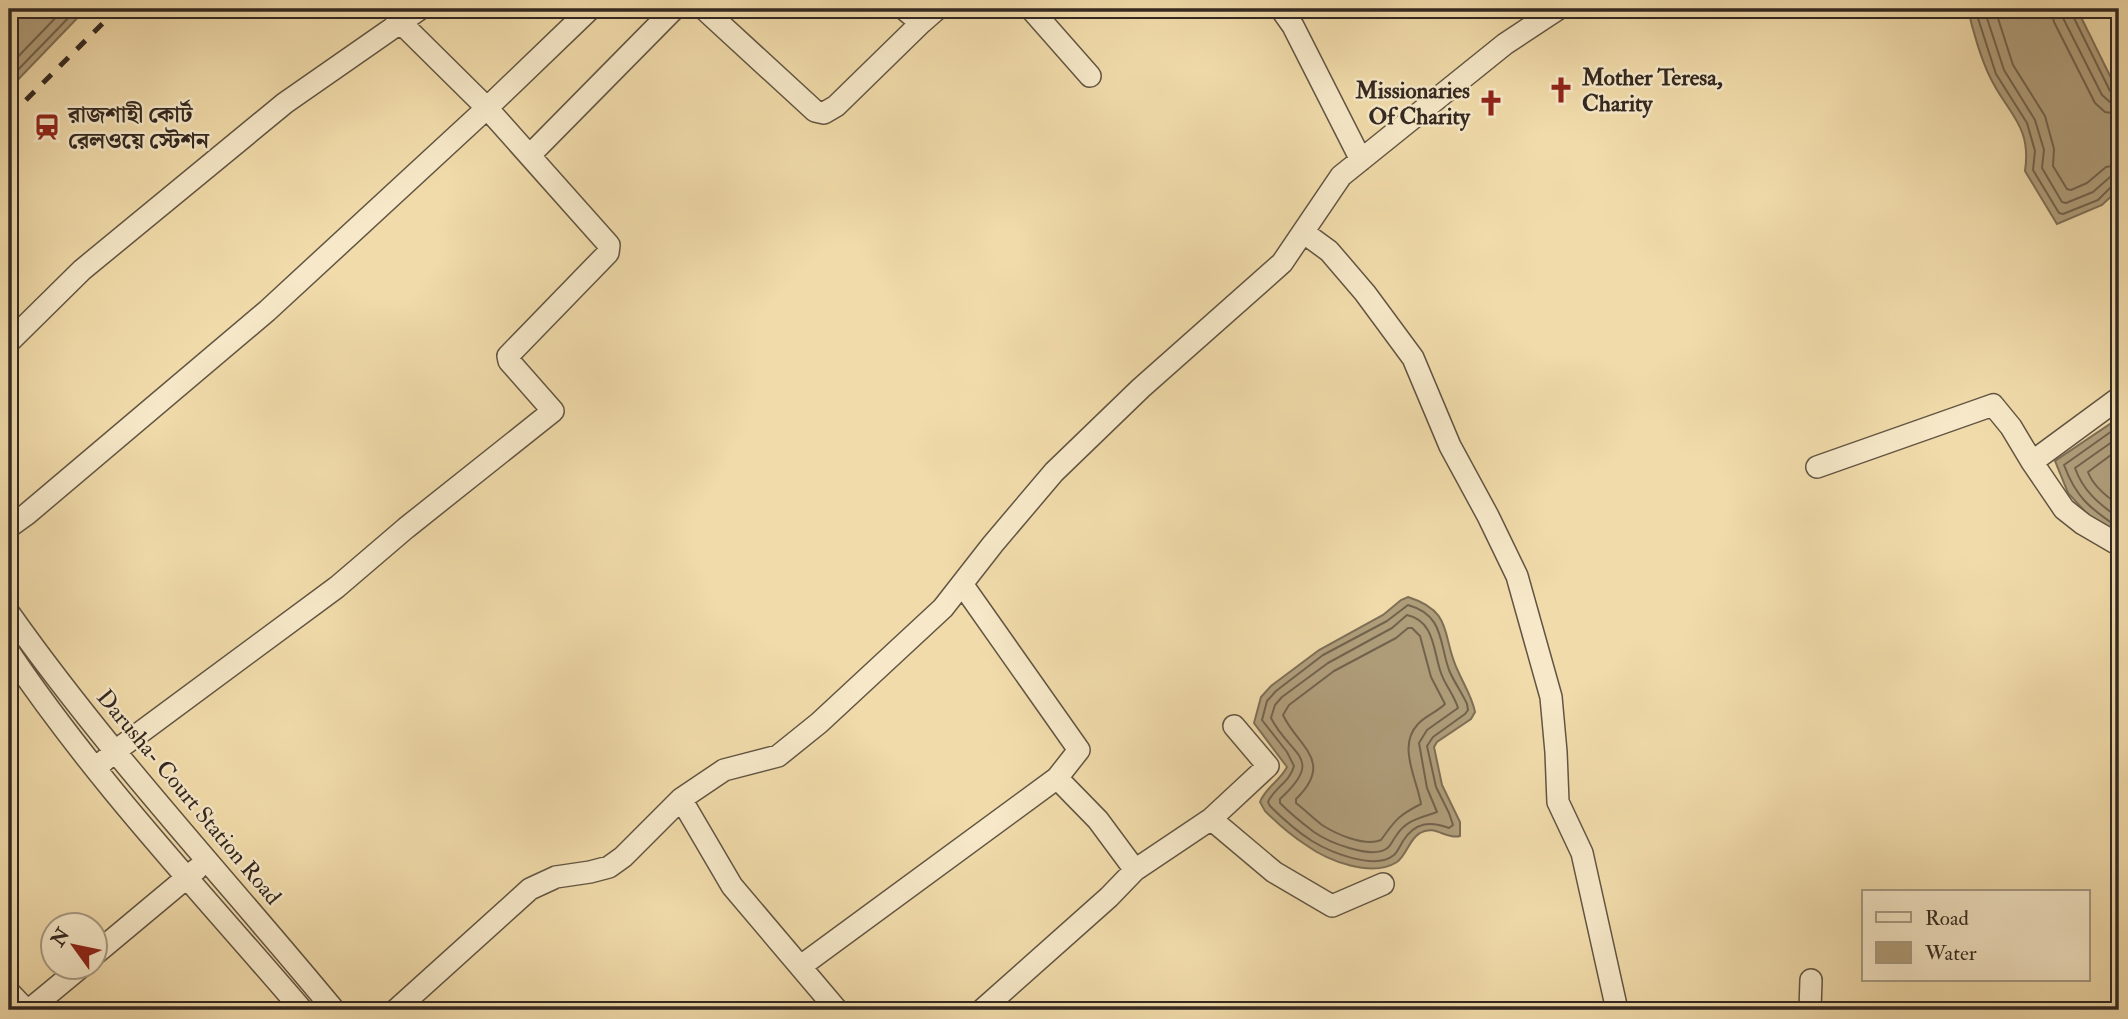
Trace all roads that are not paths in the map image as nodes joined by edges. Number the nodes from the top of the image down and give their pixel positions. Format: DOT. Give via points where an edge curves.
graph roads {
  1 [pos="420,9"];
  2 [pos="590,9"];
  3 [pos="674,9"];
  4 [pos="704,9"];
  5 [pos="904,9"];
  6 [pos="1031,9"];
  7 [pos="1281,9"];
  8 [pos="1558,9"];
  9 [pos="396,15"];
  10 [pos="929,16"];
  11 [pos="1090,76"];
  12 [pos="487,108"];
  13 [pos="530,155"];
  14 [pos="1361,160"];
  15 [pos="1303,232"];
  16 [pos="9,342"];
  17 [pos="2119,398"];
  18 [pos="2032,462"];
  19 [pos="1817,467"];
  20 [pos="9,527"];
  21 [pos="2119,545"];
  22 [pos="962,584"];
  23 [pos="9,613"];
  24 [pos="9,652"];
  25 [pos="1234,726"];
  26 [pos="114,752"];
  27 [pos="96,768"];
  28 [pos="1058,778"];
  29 [pos="681,799"];
  30 [pos="1211,819"];
  31 [pos="207,860"];
  32 [pos="1135,870"];
  33 [pos="187,878"];
  34 [pos="1383,884"];
  35 [pos="108,944"];
  36 [pos="801,966"];
  37 [pos="1811,980"];
  38 [pos="64,981"];
  39 [pos="9,992"];
  40 [pos="992,1007"];
  41 [pos="28,1010"];
  42 [pos="302,1010"];
  43 [pos="334,1010"];
  44 [pos="396,1010"];
  45 [pos="837,1010"];
  46 [pos="1617,1010"];
  47 [pos="1810,1010"];
  1 -- 9 [label="street"];
  2 -- 12 [label="street"];
  3 -- 13 [label="street"];
  4 -- 10 [label="street" via="814,111 824,113"];
  5 -- 10 [label="street"];
  6 -- 11 [label="street"];
  7 -- 14 [label="street"];
  8 -- 14 [label="street" via="1505,44"];
  9 -- 12 [label="street"];
  9 -- 16 [label="street" via="82,270"];
  12 -- 13 [label="street"];
  12 -- 20 [label="street" via="267,310"];
  13 -- 26 [label="street" via="609,245 608,253 508,356 553,411 337,587"];
  14 -- 15 [label="street" via="1341,176"];
  15 -- 22 [label="street" via="1282,263 1054,472"];
  15 -- 46 [label="street" via="1329,251 1413,358 1450,446 1517,576 1551,696 1558,802 1582,853"];
  17 -- 18 [label="street"];
  18 -- 19 [label="street" via="1993,405"];
  18 -- 21 [label="street" via="2064,509"];
  22 -- 28 [label="street" via="1079,750"];
  22 -- 29 [label="street" via="943,608 820,723 778,756 724,770"];
  23 -- 26 [label="street, Darusha- Court Station Road"];
  24 -- 27 [label="street"];
  25 -- 30 [label="street" via="1268,766"];
  26 -- 27 [label="street"];
  26 -- 31 [label="street, Darusha- Court Station Road"];
  27 -- 33 [label="street"];
  28 -- 32 [label="street" via="1098,820"];
  28 -- 36 [label="street"];
  29 -- 36 [label="street" via="732,886"];
  29 -- 44 [label="street" via="609,867 556,877 530,889"];
  30 -- 32 [label="street"];
  30 -- 34 [label="street" via="1274,872 1332,906"];
  31 -- 33 [label="street"];
  31 -- 43 [label="street, Darusha- Court Station Road"];
  32 -- 40 [label="street"];
  33 -- 35 [label="street"];
  33 -- 42 [label="street"];
  36 -- 45 [label="street"];
  37 -- 47 [label="street"];
  38 -- 41 [label="street"];
  39 -- 41 [label="street"];
}
